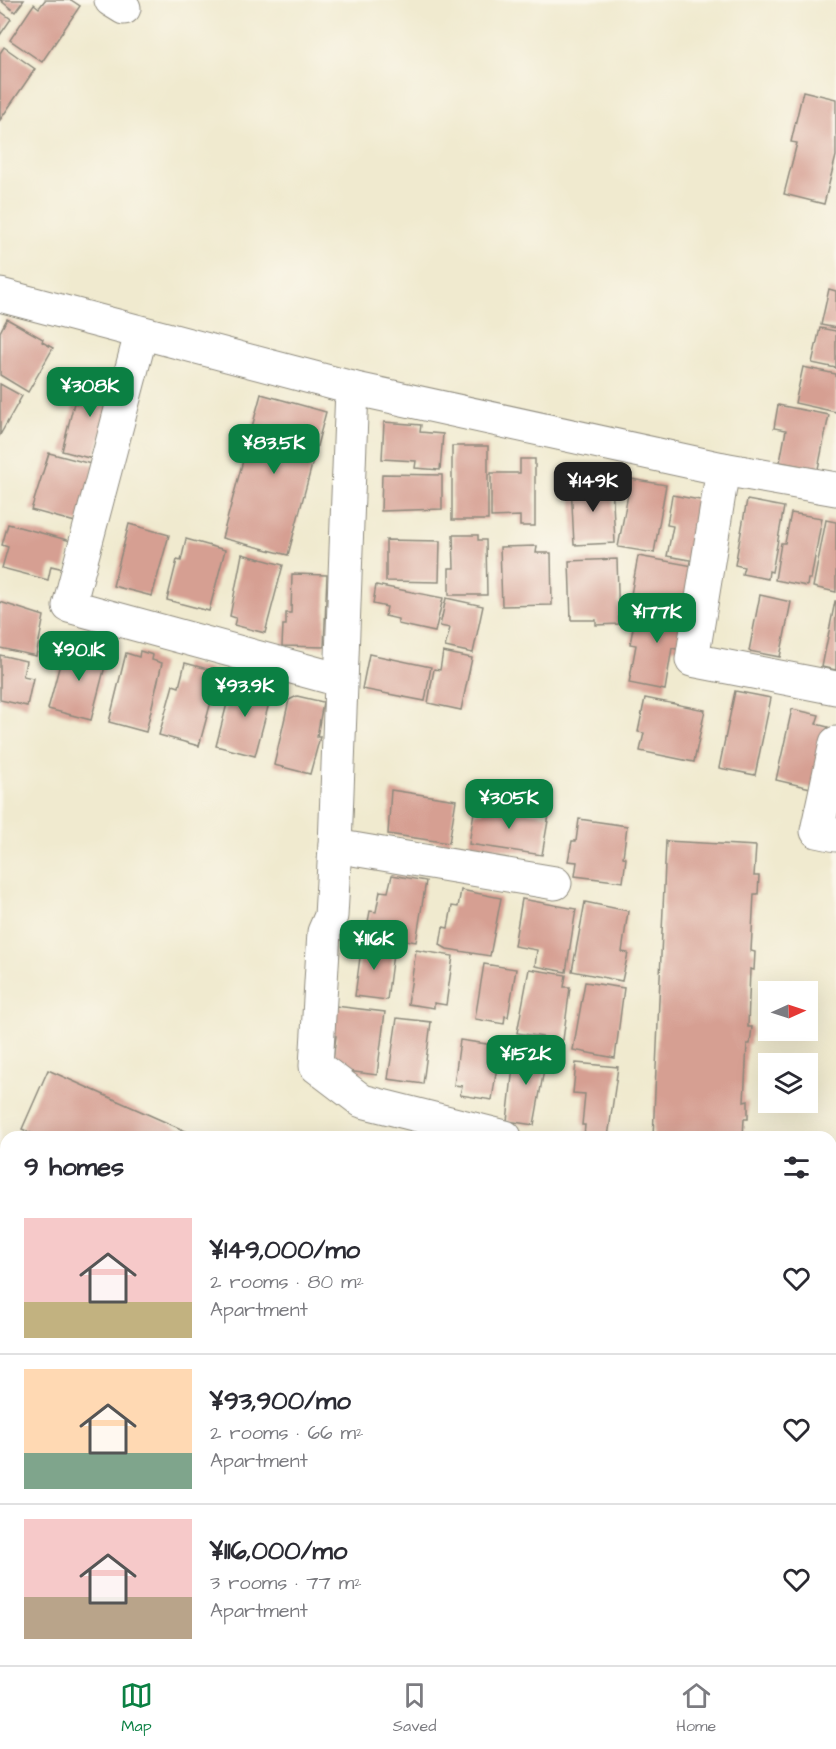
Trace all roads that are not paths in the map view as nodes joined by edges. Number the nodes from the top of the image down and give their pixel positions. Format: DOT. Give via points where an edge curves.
graph roads {
  1 [pos="0,295"];
  2 [pos="141,334"];
  3 [pos="352,388"];
  4 [pos="723,469"];
  5 [pos="836,489"];
  6 [pos="340,680"];
  7 [pos="836,688"];
  8 [pos="836,743"];
  9 [pos="826,833"];
  10 [pos="335,846"];
  11 [pos="555,883"];
  12 [pos="482,1131"];
  1 -- 2 [label="street"];
  2 -- 3 [label="street"];
  2 -- 6 [label="street" via="69,606"];
  3 -- 4 [label="street"];
  3 -- 6 [label="street"];
  4 -- 5 [label="street"];
  4 -- 7 [label="street" via="692,660"];
  6 -- 10 [label="street"];
  8 -- 9 [label="street"];
  10 -- 11 [label="street"];
  10 -- 12 [label="street" via="331,916 324,932 316,1066 362,1101"];
}
